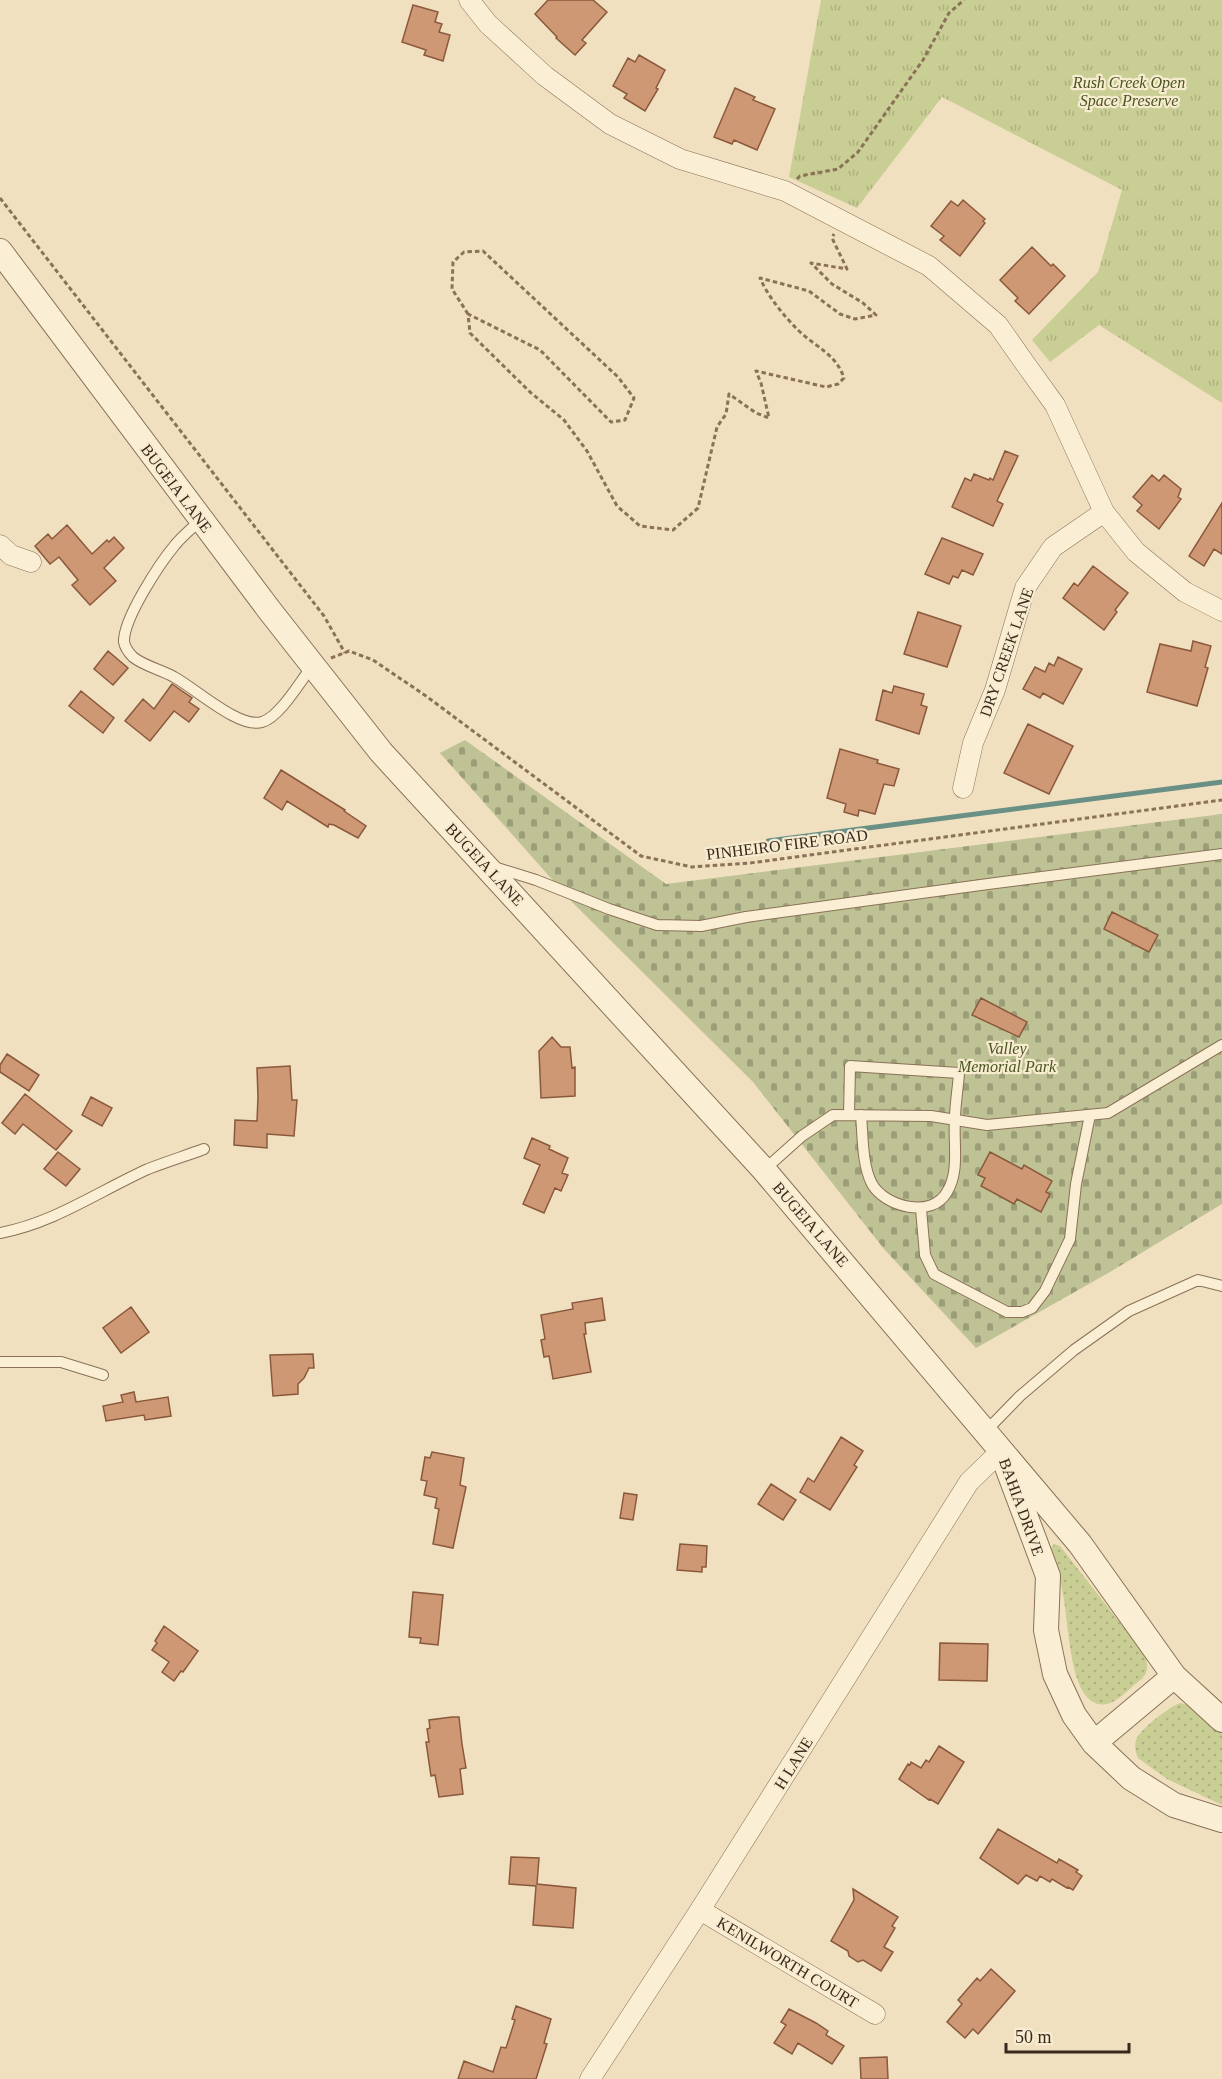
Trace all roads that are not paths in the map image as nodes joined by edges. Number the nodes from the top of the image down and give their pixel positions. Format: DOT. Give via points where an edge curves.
graph roads {
  1 [pos="469,0"];
  2 [pos="0,252"];
  3 [pos="1104,512"];
  4 [pos="201,520"];
  5 [pos="0,545"];
  6 [pos="31,562"];
  7 [pos="1222,611"];
  8 [pos="313,665"];
  9 [pos="963,788"];
  10 [pos="1222,854"];
  11 [pos="485,864"];
  12 [pos="1222,1045"];
  13 [pos="849,1115"];
  14 [pos="861,1115"];
  15 [pos="1090,1115"];
  16 [pos="954,1120"];
  17 [pos="204,1149"];
  18 [pos="764,1170"];
  19 [pos="921,1209"];
  20 [pos="0,1233"];
  21 [pos="1222,1286"];
  22 [pos="0,1362"];
  23 [pos="103,1375"];
  24 [pos="985,1432"];
  25 [pos="1001,1451"];
  26 [pos="1174,1676"];
  27 [pos="1222,1720"];
  28 [pos="1094,1743"];
  29 [pos="1222,1820"];
  30 [pos="700,1910"];
  31 [pos="876,2014"];
  32 [pos="590,2079"];
  1 -- 3 [label="street" via="488,24 544,76 610,124 680,159 785,190 929,266 998,326 1055,405"];
  2 -- 4 [label="street, BUGEIA LANE"];
  3 -- 7 [label="street" via="1136,552 1185,592"];
  3 -- 9 [label="street, DRY CREEK LANE" via="1053,547 1025,588 995,690 973,743"];
  4 -- 8 [label="street, BUGEIA LANE"];
  4 -- 8 [label="lane" via="176,543 138,602 127,627 126,648 134,658 175,677 250,723 271,718"];
  5 -- 6 [label="street" via="11,555"];
  8 -- 11 [label="street, BUGEIA LANE" via="381,752"];
  10 -- 11 [label="lane" via="701,926 657,925"];
  11 -- 18 [label="street, BUGEIA LANE"];
  12 -- 15 [label="lane" via="1108,1113"];
  13 -- 14 [label="lane"];
  13 -- 16 [label="lane" via="850,1066 960,1073"];
  13 -- 18 [label="lane" via="833,1115"];
  14 -- 16 [label="lane"];
  14 -- 19 [label="lane" via="866,1164 873,1185 890,1201"];
  15 -- 16 [label="lane" via="987,1125"];
  15 -- 19 [label="lane" via="1070,1239 1045,1291 1032,1308 1007,1312 934,1274 925,1255"];
  16 -- 19 [label="lane" via="955,1169 947,1194"];
  17 -- 20 [label="lane" via="148,1170 68,1210"];
  18 -- 24 [label="street, BUGEIA LANE"];
  21 -- 24 [label="lane" via="1198,1280 1129,1311 1074,1350"];
  22 -- 23 [label="lane" via="61,1362"];
  24 -- 25 [label="street, BUGEIA LANE"];
  25 -- 26 [label="street, BAHIA DRIVE" via="1080,1544"];
  25 -- 28 [label="street, BAHIA DRIVE" via="1048,1576 1047,1630 1055,1674 1074,1715"];
  25 -- 30 [label="street, H LANE" via="969,1482"];
  26 -- 27 [label="street, BAHIA DRIVE"];
  26 -- 28 [label="street"];
  28 -- 29 [label="street, BAHIA DRIVE" via="1131,1778 1174,1805"];
  30 -- 31 [label="street, KENILWORTH COURT"];
  30 -- 32 [label="street, H LANE"];
}
